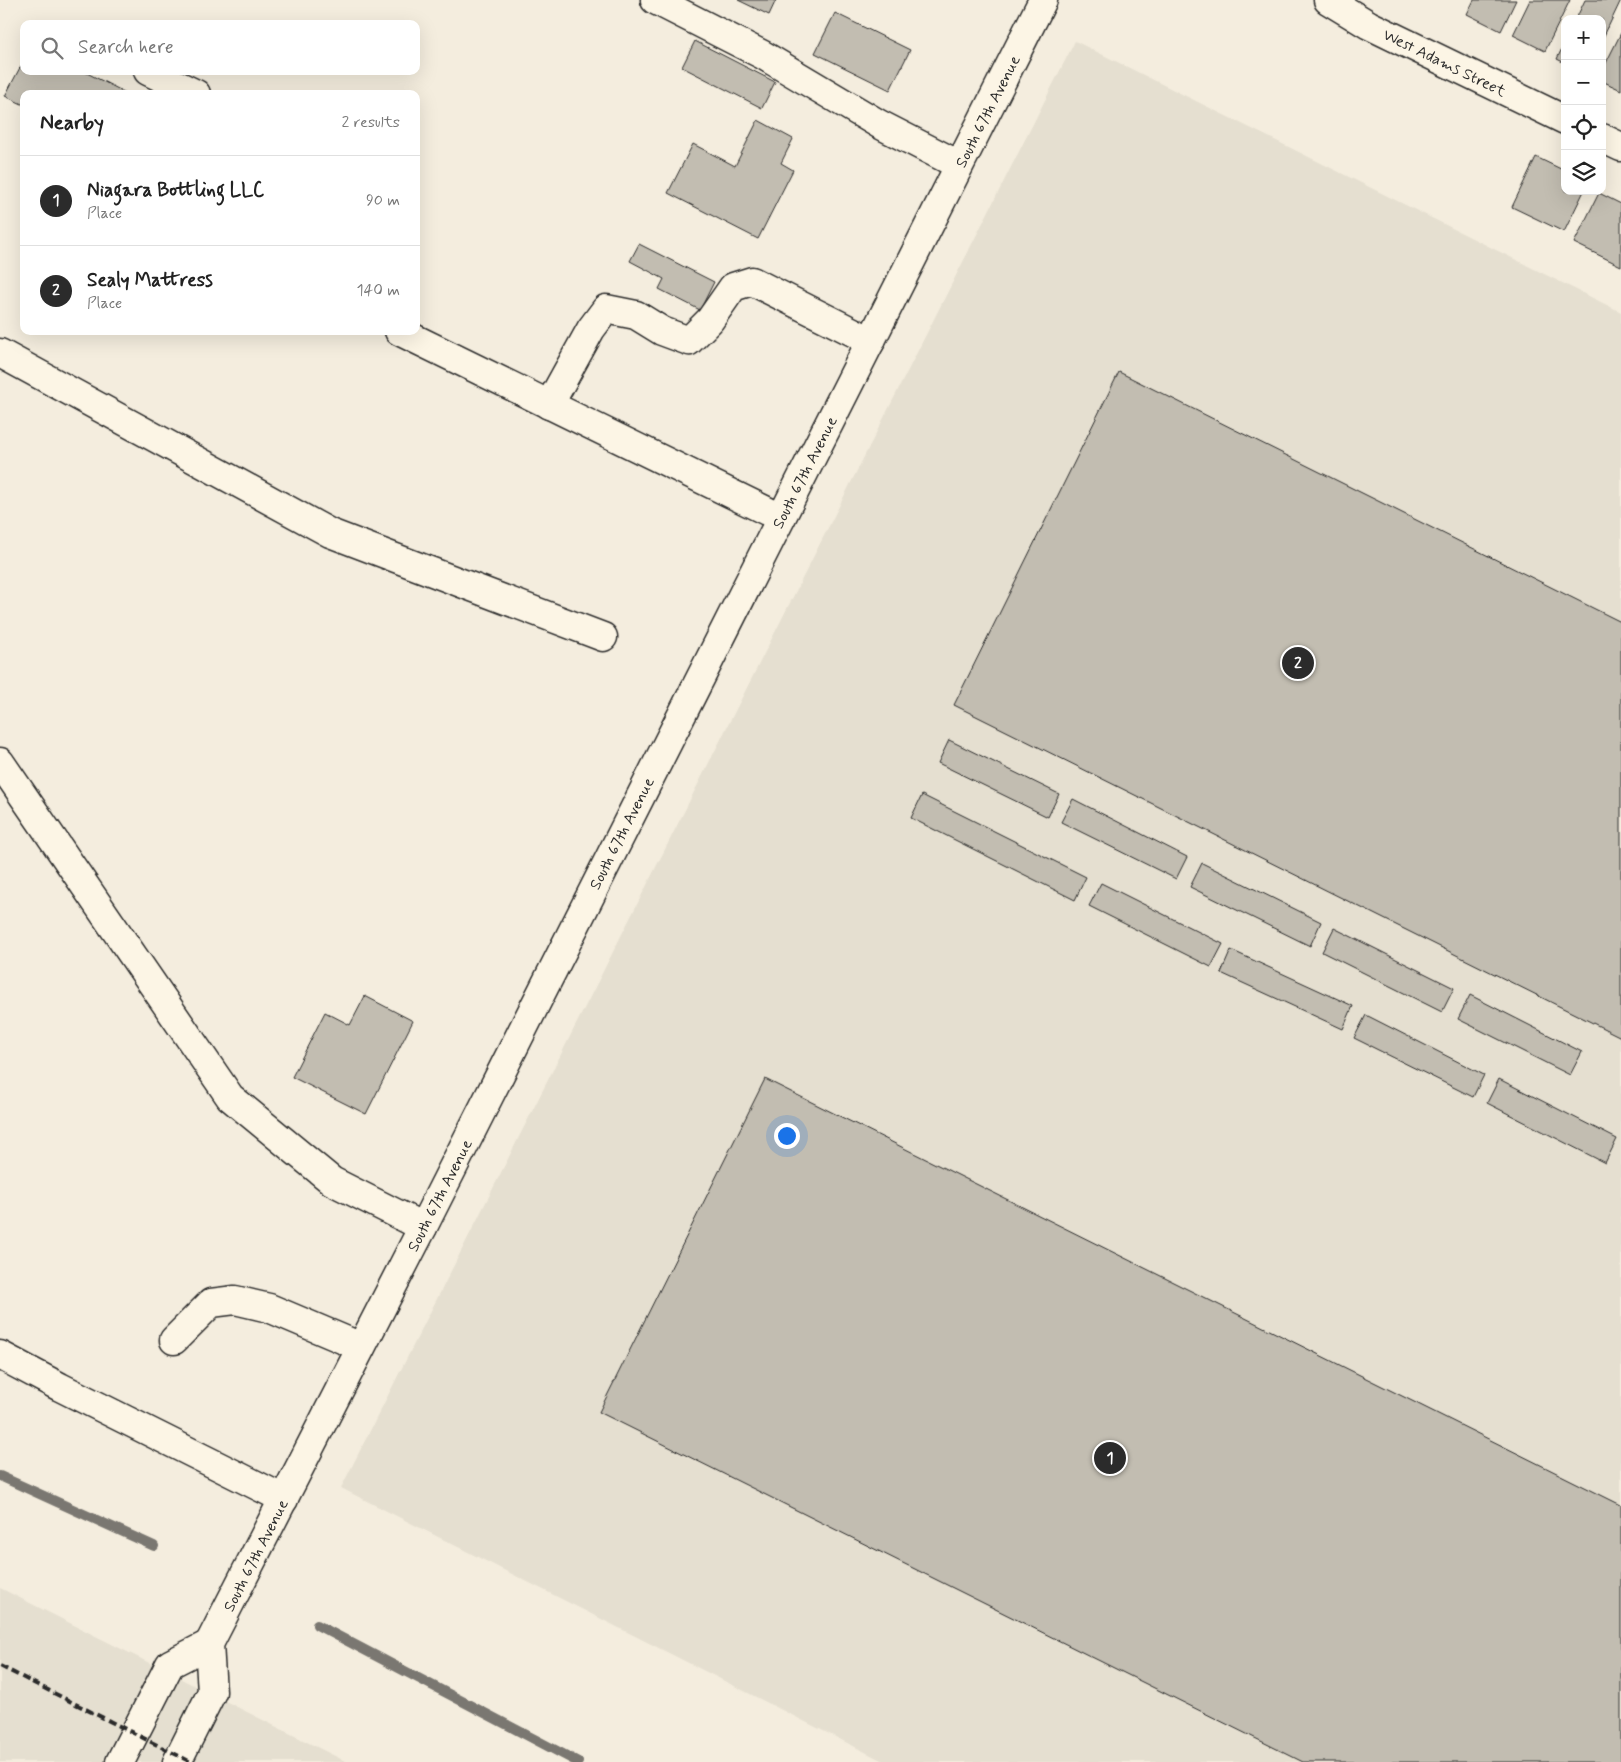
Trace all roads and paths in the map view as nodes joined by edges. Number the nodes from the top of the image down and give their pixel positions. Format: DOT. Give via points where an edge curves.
graph roads {
  1 [pos="655,0"];
  2 [pos="1332,1"];
  3 [pos="1038,11"];
  4 [pos="156,75"];
  5 [pos="188,90"];
  6 [pos="1561,118"];
  7 [pos="1606,140"];
  8 [pos="1621,148"];
  9 [pos="959,165"];
  10 [pos="407,335"];
  11 [pos="871,341"];
  12 [pos="0,353"];
  13 [pos="549,406"];
  14 [pos="780,518"];
  15 [pos="603,638"];
  16 [pos="0,762"];
  17 [pos="422,1226"];
  18 [pos="174,1340"];
  19 [pos="361,1347"];
  20 [pos="0,1355"];
  21 [pos="284,1499"];
  22 [pos="209,1644"];
  23 [pos="120,1762"];
  24 [pos="177,1762"];
  1 -- 9 [label="main road" via="763,55 879,124"];
  2 -- 6 [label="main road, West Adams Street" via="1369,25"];
  3 -- 9 [label="main road, South 67th Avenue"];
  4 -- 5 [label="main road"];
  7 -- 8 [label="main road"];
  9 -- 11 [label="main road, South 67th Avenue"];
  10 -- 13 [label="main road"];
  11 -- 13 [label="main road" via="752,281 733,287 710,320 689,341 636,315 606,309 591,329"];
  11 -- 14 [label="main road, South 67th Avenue"];
  12 -- 15 [label="main road" via="330,533"];
  13 -- 14 [label="main road"];
  14 -- 17 [label="main road, South 67th Avenue"];
  16 -- 17 [label="main road" via="230,1097 332,1181"];
  17 -- 19 [label="main road, South 67th Avenue"];
  18 -- 19 [label="main road" via="211,1303 235,1300 269,1308"];
  19 -- 21 [label="main road, South 67th Avenue"];
  20 -- 21 [label="main road"];
  21 -- 22 [label="main road, South 67th Avenue"];
  22 -- 23 [label="main road" via="170,1664"];
  22 -- 24 [label="main road" via="212,1692"];
}
